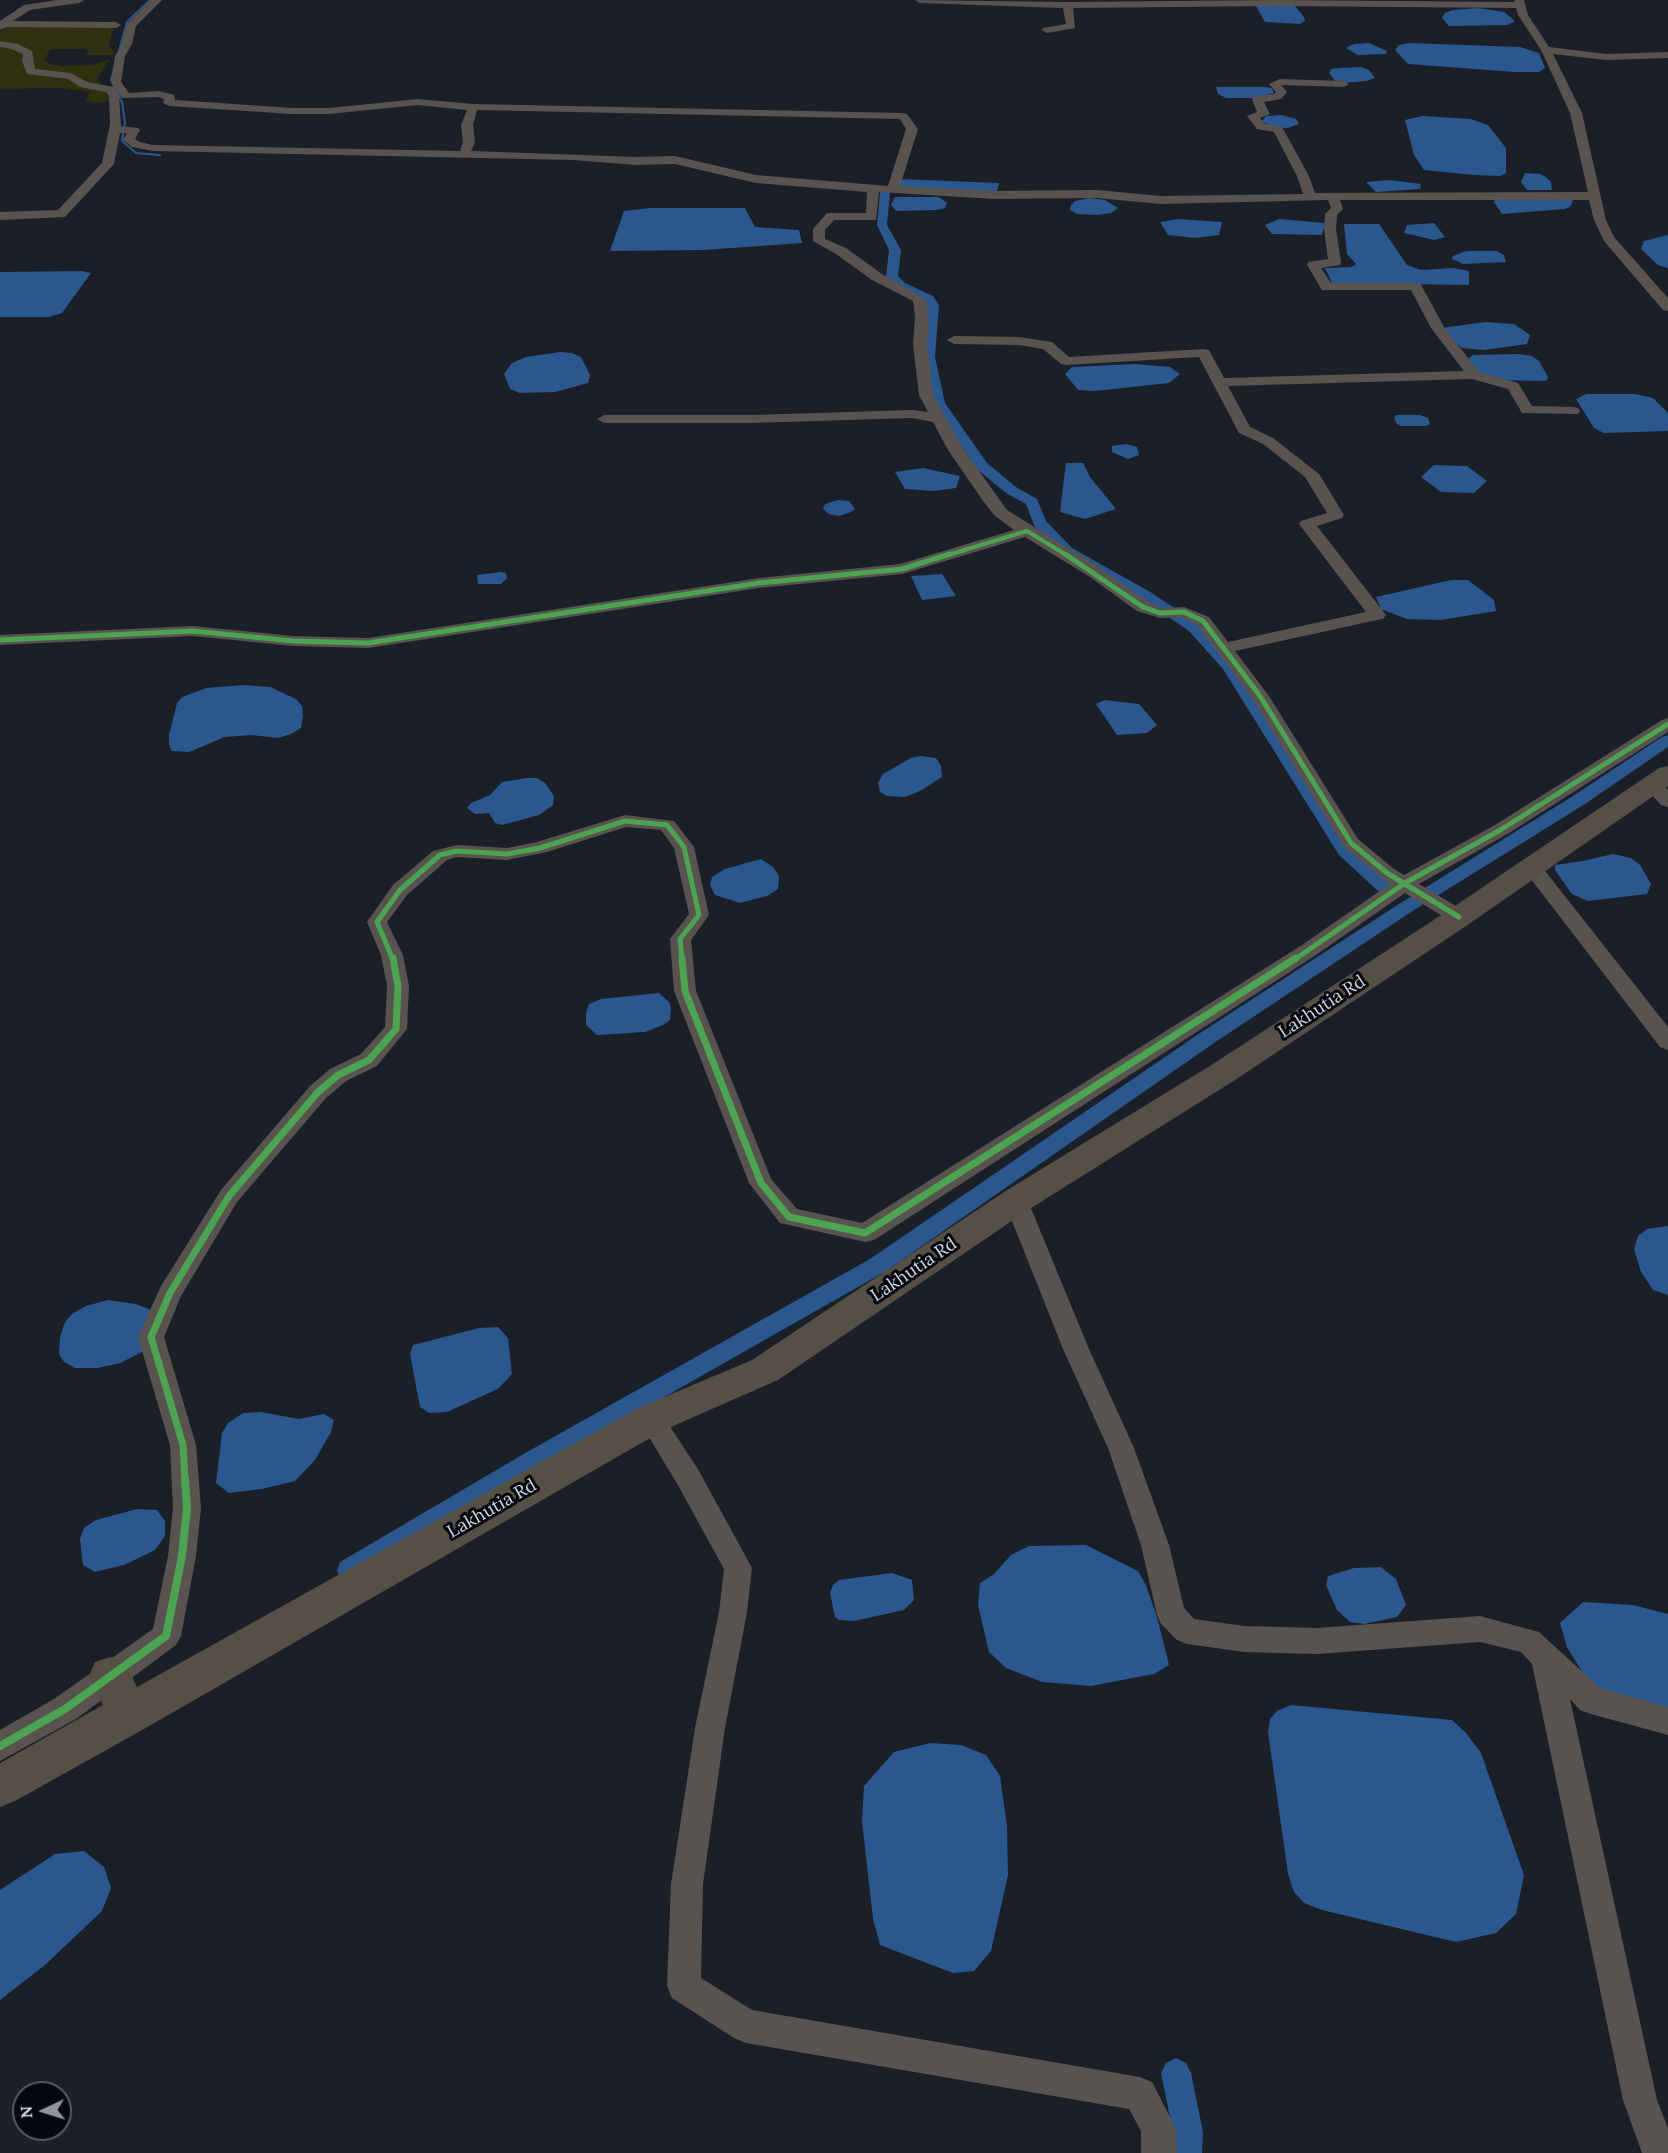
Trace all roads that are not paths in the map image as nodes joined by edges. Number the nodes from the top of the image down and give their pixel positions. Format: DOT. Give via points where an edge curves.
graph roads {
  1 [pos="79,0"];
  2 [pos="157,0"];
  3 [pos="920,0"];
  4 [pos="1520,3"];
  5 [pos="1067,5"];
  6 [pos="116,25"];
  7 [pos="1,26"];
  8 [pos="1047,30"];
  9 [pos="0,44"];
  10 [pos="1546,50"];
  11 [pos="1668,55"];
  12 [pos="1344,84"];
  13 [pos="473,107"];
  14 [pos="115,129"];
  15 [pos="464,155"];
  16 [pos="873,189"];
  17 [pos="892,190"];
  18 [pos="1310,196"];
  19 [pos="1333,196"];
  20 [pos="1594,196"];
  21 [pos="0,216"];
  22 [pos="1668,307"];
  23 [pos="954,340"];
  24 [pos="1474,375"];
  25 [pos="1218,381"];
  26 [pos="1573,411"];
  27 [pos="939,418"];
  28 [pos="604,419"];
  29 [pos="1027,531"];
  30 [pos="0,640"];
  31 [pos="1223,648"];
  32 [pos="1668,724"];
  33 [pos="1663,787"];
  34 [pos="1531,866"];
  35 [pos="1406,883"];
  36 [pos="1459,917"];
  37 [pos="1668,1042"];
  38 [pos="1016,1201"];
  39 [pos="651,1419"];
  40 [pos="1545,1654"];
  41 [pos="110,1676"];
  42 [pos="129,1715"];
  43 [pos="1668,1721"];
  44 [pos="0,1746"];
  45 [pos="0,1786"];
  46 [pos="1159,2153"];
  47 [pos="1660,2153"];
  1 -- 7 [label="street" via="27,8"];
  2 -- 13 [label="street" via="131,25 120,56 116,82 126,96 159,94 180,104 293,111 418,102"];
  3 -- 5 [label="street"];
  4 -- 5 [label="street"];
  4 -- 10 [label="street" via="1523,15"];
  5 -- 8 [label="street" via="1071,26"];
  6 -- 7 [label="street"];
  9 -- 14 [label="street" via="28,53 31,72 71,76 84,85 110,89"];
  10 -- 11 [label="street" via="1606,57"];
  10 -- 20 [label="street" via="1576,113"];
  12 -- 18 [label="street" via="1280,82 1274,84 1282,92 1277,97 1257,99 1264,114 1253,116 1261,127 1278,129"];
  13 -- 15 [label="street"];
  13 -- 17 [label="street" via="903,116 912,129"];
  14 -- 15 [label="street" via="134,130 129,140 153,148"];
  14 -- 21 [label="street" via="108,164 61,214"];
  15 -- 16 [label="street" via="675,160 756,178"];
  16 -- 17 [label="street"];
  16 -- 27 [label="street" via="872,217 831,216 819,228 819,241 841,250 877,277 919,299 926,396"];
  17 -- 18 [label="street" via="1161,200"];
  18 -- 19 [label="street"];
  19 -- 20 [label="street"];
  19 -- 24 [label="street" via="1337,209 1331,214 1335,262 1313,265 1327,287 1416,286 1438,328"];
  20 -- 22 [label="street" via="1608,238"];
  23 -- 25 [label="street" via="1047,345 1066,361 1204,353"];
  24 -- 25 [label="street"];
  24 -- 26 [label="street" via="1513,386 1527,410"];
  25 -- 31 [label="street" via="1244,430 1268,441 1311,474 1336,515 1307,524 1377,615"];
  27 -- 28 [label="street" via="912,414 752,420"];
  27 -- 29 [label="street" via="989,498 1001,513"];
  29 -- 30 [label="street" via="902,568 759,583 368,643 293,641 193,631"];
  29 -- 31 [label="street" via="1143,607 1160,613 1184,612 1203,621"];
  31 -- 35 [label="street" via="1260,696 1351,843 1387,873"];
  32 -- 35 [label="street" via="1502,829"];
  33 -- 34 [label="street, Lakhutia Rd"];
  34 -- 36 [label="street, Lakhutia Rd"];
  34 -- 37 [label="street"];
  35 -- 36 [label="street"];
  35 -- 41 [label="street" via="1309,950 865,1233 789,1217 761,1184 685,991 680,939 699,915 684,848 667,825 625,821 540,848 507,854 457,850 435,859 400,890 378,922 392,955 398,986 396,1029 369,1060 318,1092 229,1196 170,1293 151,1337 183,1444 187,1508 182,1556 166,1636"];
  36 -- 38 [label="street, Lakhutia Rd" via="1224,1072"];
  38 -- 39 [label="street, Lakhutia Rd" via="765,1370"];
  38 -- 40 [label="street" via="1121,1448 1155,1545 1172,1615 1187,1631 1244,1639 1317,1641 1480,1629 1529,1641"];
  39 -- 42 [label="street, Lakhutia Rd"];
  39 -- 46 [label="street" via="738,1568 734,1612 710,1728 687,1884 684,1986 746,2026 1140,2094 1158,2129"];
  40 -- 43 [label="street" via="1591,1700"];
  40 -- 47 [label="street" via="1640,2100"];
  41 -- 42 [label="street"];
  41 -- 44 [label="street" via="65,1709"];
  42 -- 45 [label="street, Lakhutia Rd"];
}
